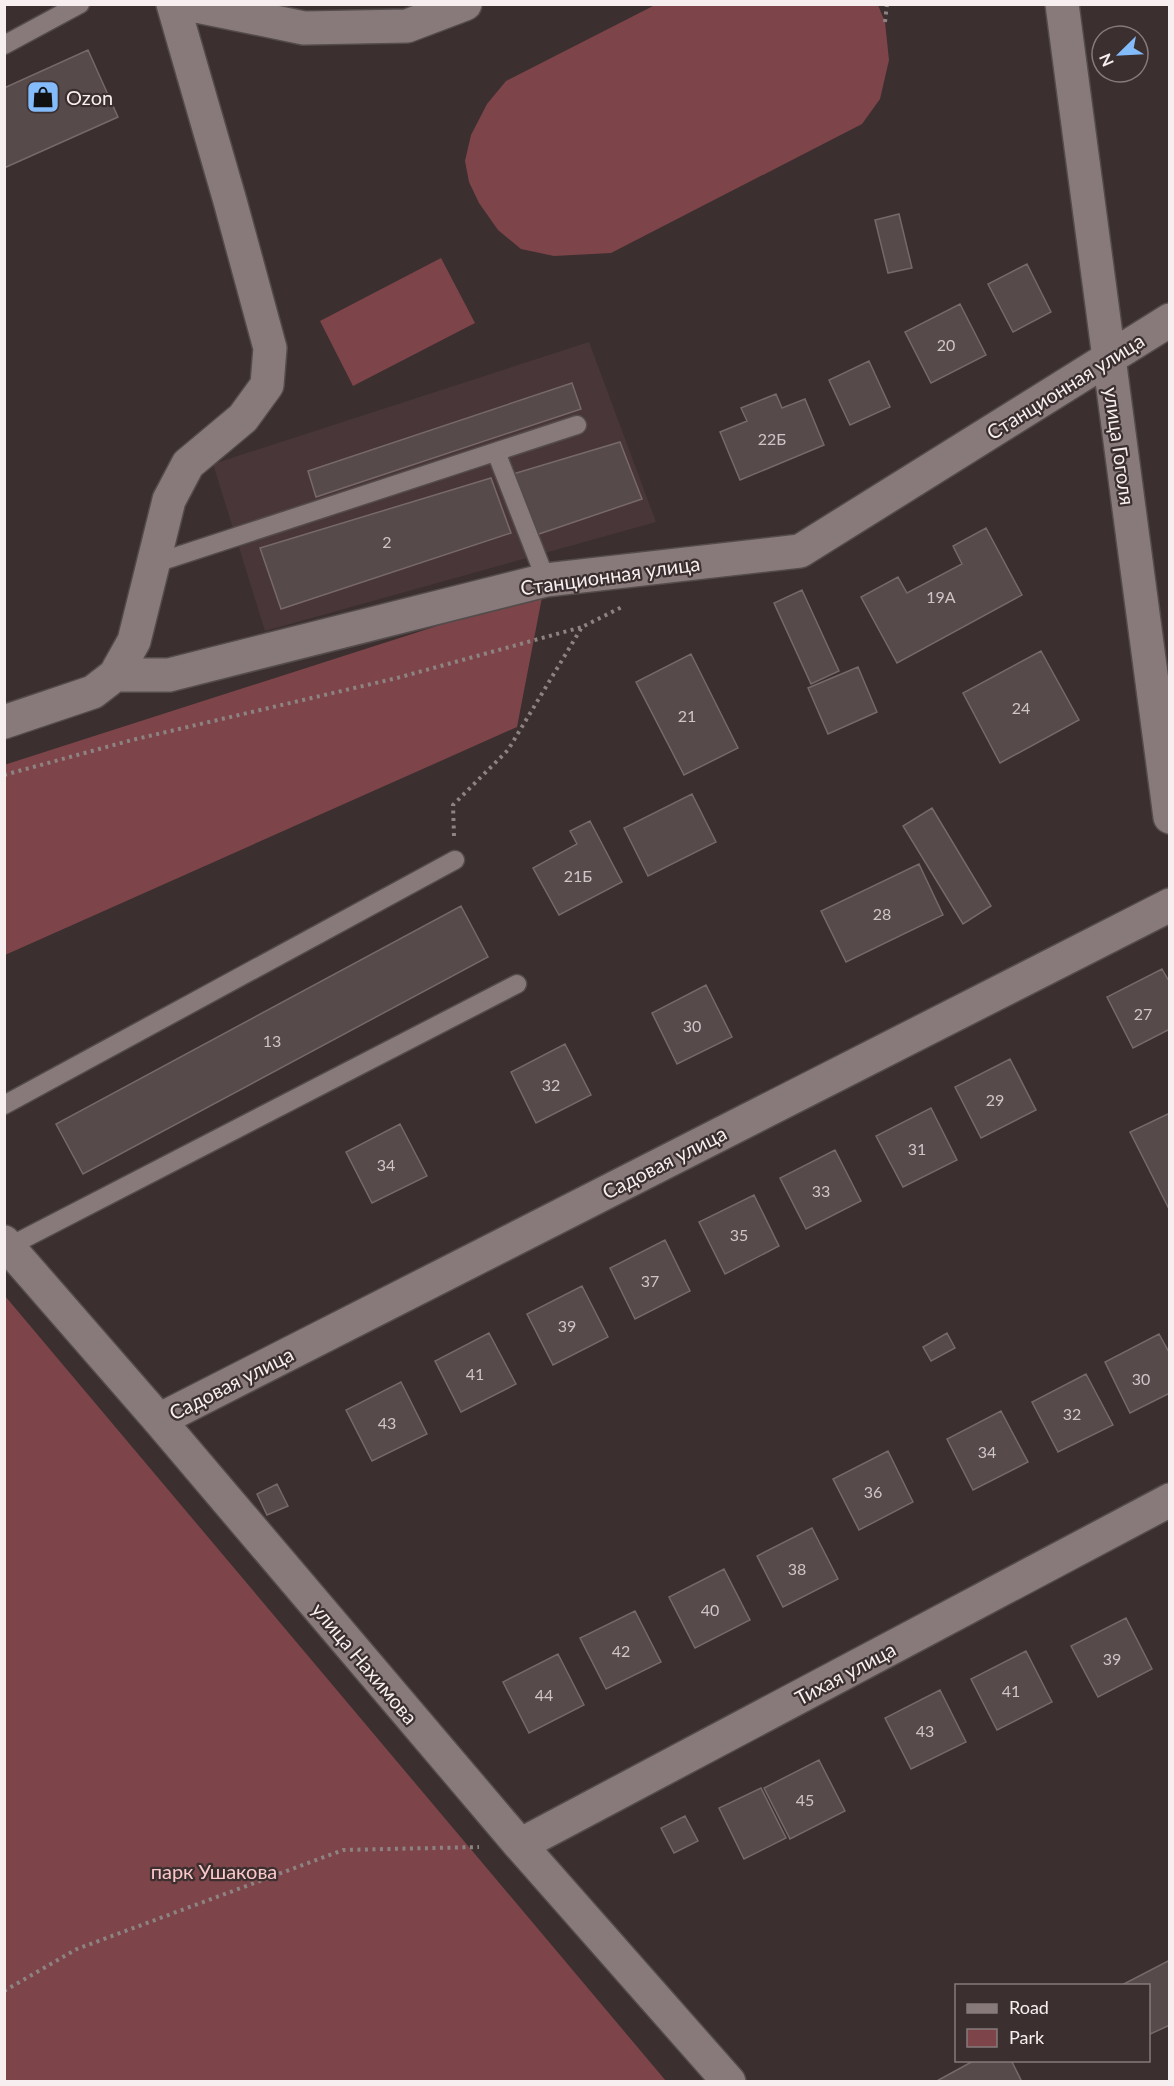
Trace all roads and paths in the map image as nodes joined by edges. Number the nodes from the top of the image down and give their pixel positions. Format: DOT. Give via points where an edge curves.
graph roads {
  1 [pos="80,4"];
  2 [pos="173,4"];
  3 [pos="187,4"];
  4 [pos="465,4"];
  5 [pos="886,4"];
  6 [pos="1062,4"];
  7 [pos="298,16"];
  8 [pos="885,22"];
  9 [pos="4,45"];
  10 [pos="1170,320"];
  11 [pos="1108,359"];
  12 [pos="577,425"];
  13 [pos="496,452"];
  14 [pos="153,564"];
  15 [pos="546,580"];
  16 [pos="632,602"];
  17 [pos="582,627"];
  18 [pos="115,675"];
  19 [pos="4,722"];
  20 [pos="4,775"];
  21 [pos="1170,817"];
  22 [pos="455,860"];
  23 [pos="1170,905"];
  24 [pos="517,984"];
  25 [pos="4,1105"];
  26 [pos="6,1245"];
  27 [pos="159,1420"];
  28 [pos="1170,1500"];
  29 [pos="520,1845"];
  30 [pos="4,1991"];
  31 [pos="729,2082"];
  1 -- 9 [label="lane"];
  2 -- 14 [label="street" via="270,348 267,385 243,418 188,464 183,473 169,500"];
  3 -- 7 [label="street"];
  4 -- 7 [label="street" via="407,26"];
  5 -- 8 [label="path"];
  6 -- 11 [label="street, улица Гоголя"];
  10 -- 11 [label="street, Станционная улица"];
  11 -- 15 [label="street, Станционная улица" via="800,551"];
  11 -- 21 [label="street, улица Гоголя"];
  12 -- 13 [label="lane"];
  13 -- 14 [label="lane"];
  13 -- 15 [label="lane"];
  14 -- 18 [label="street" via="134,641"];
  15 -- 18 [label="street, Станционная улица" via="169,675"];
  16 -- 17 [label="path"];
  17 -- 20 [label="path" via="398,678"];
  17 -- 22 [label="path" via="508,750 453,805"];
  18 -- 19 [label="street" via="93,692"];
  22 -- 25 [label="lane"];
  23 -- 27 [label="street, Садовая улица"];
  24 -- 26 [label="lane"];
  26 -- 27 [label="street, улица Нахимова"];
  27 -- 29 [label="street, улица Нахимова"];
  28 -- 29 [label="street, Тихая улица"];
  29 -- 30 [label="path" via="343,1850 77,1949"];
  29 -- 31 [label="street, улица Нахимова"];
}
